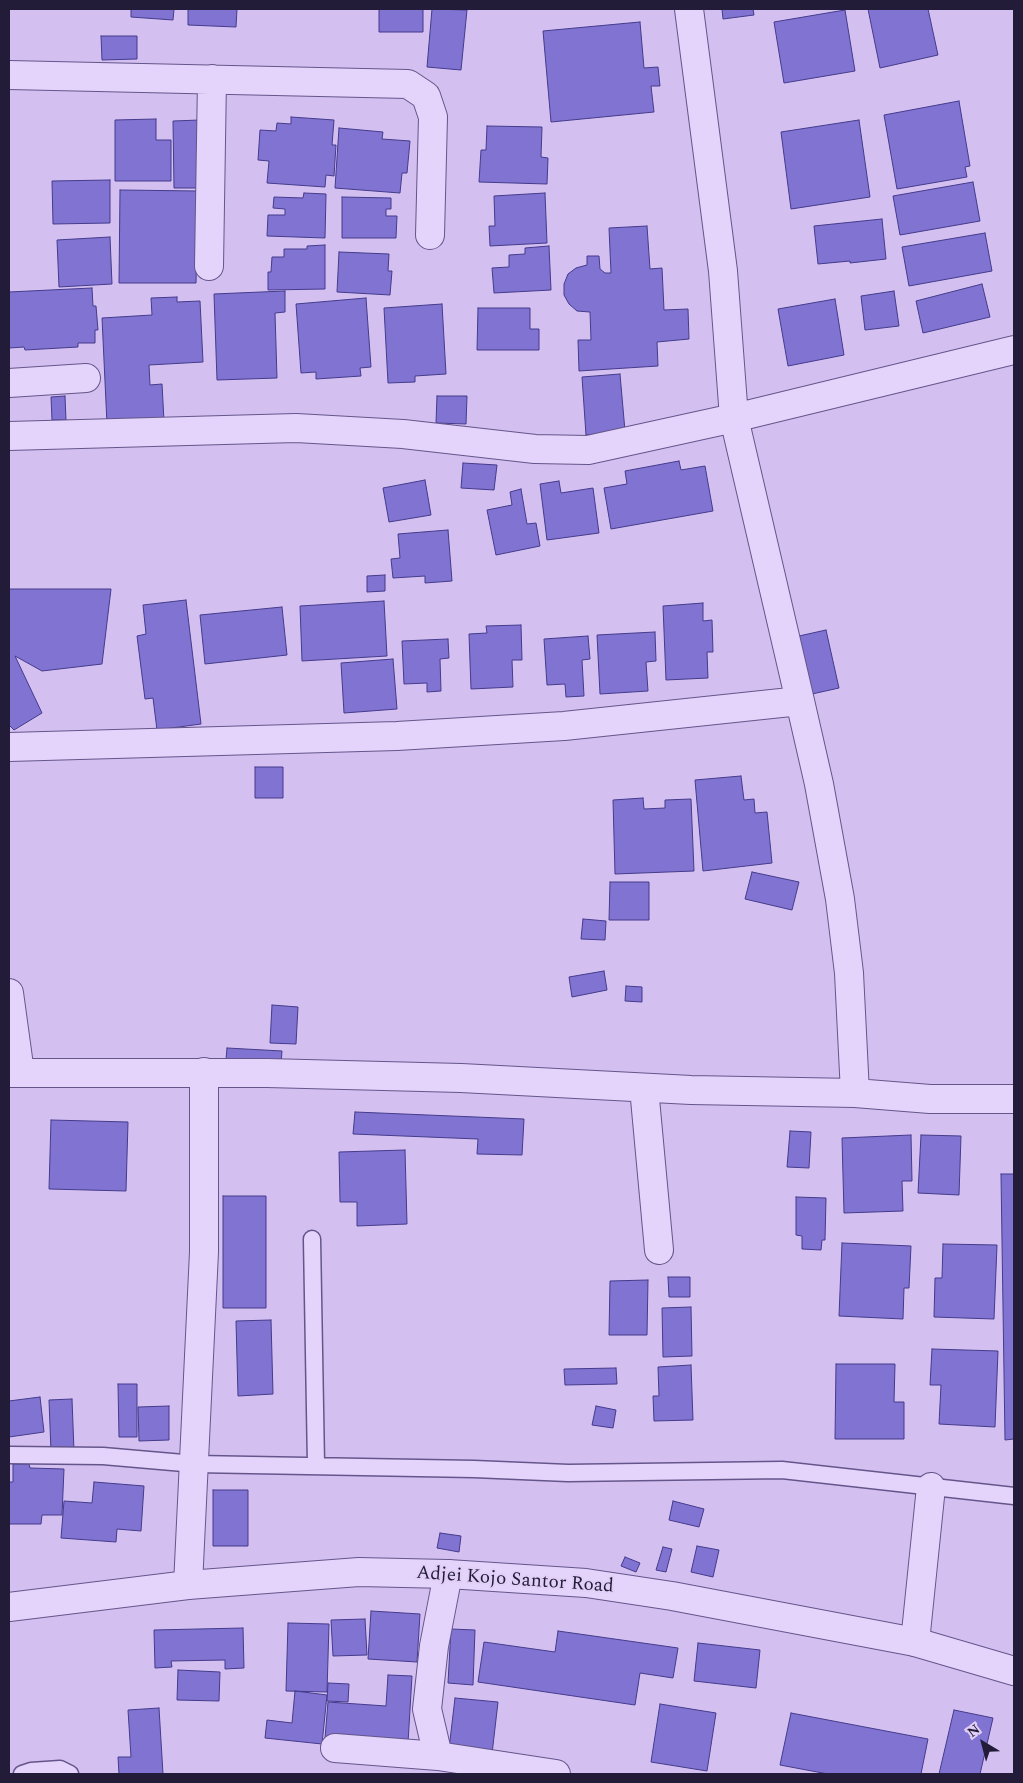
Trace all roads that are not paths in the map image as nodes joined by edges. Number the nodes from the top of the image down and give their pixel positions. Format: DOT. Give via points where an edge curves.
graph roads {
  1 [pos="690,9"];
  2 [pos="9,75"];
  3 [pos="212,79"];
  4 [pos="430,235"];
  5 [pos="209,266"];
  6 [pos="1014,350"];
  7 [pos="86,378"];
  8 [pos="9,384"];
  9 [pos="734,418"];
  10 [pos="9,436"];
  11 [pos="800,701"];
  12 [pos="9,747"];
  13 [pos="9,993"];
  14 [pos="204,1072"];
  15 [pos="14,1073"];
  16 [pos="644,1088"];
  17 [pos="855,1093"];
  18 [pos="1014,1099"];
  19 [pos="312,1239"];
  20 [pos="659,1250"];
  21 [pos="9,1455"];
  22 [pos="195,1464"];
  23 [pos="316,1465"];
  24 [pos="930,1487"];
  25 [pos="1014,1496"];
  26 [pos="448,1574"];
  27 [pos="188,1586"];
  28 [pos="9,1607"];
  29 [pos="915,1642"];
  30 [pos="1014,1671"];
  31 [pos="335,1748"];
  32 [pos="438,1756"];
  33 [pos="22,1774"];
  34 [pos="70,1774"];
  35 [pos="556,1774"];
  1 -- 9 [label="street" via="723,271"];
  2 -- 3 [label="street"];
  3 -- 4 [label="street" via="408,84 426,96 433,117"];
  3 -- 5 [label="street"];
  6 -- 9 [label="street"];
  7 -- 8 [label="street"];
  9 -- 10 [label="street" via="588,450 535,449 403,434 296,428"];
  9 -- 11 [label="street"];
  11 -- 12 [label="street" via="564,726 397,736"];
  11 -- 17 [label="street" via="840,900 849,973"];
  13 -- 15 [label="street"];
  14 -- 15 [label="street"];
  14 -- 16 [label="street" via="461,1078"];
  14 -- 22 [label="street" via="204,1252"];
  16 -- 17 [label="street"];
  16 -- 20 [label="street"];
  17 -- 18 [label="street" via="930,1099"];
  19 -- 23 [label="lane"];
  21 -- 22 [label="lane" via="103,1456"];
  22 -- 23 [label="lane"];
  22 -- 27 [label="street"];
  23 -- 24 [label="lane" via="568,1473 782,1470"];
  24 -- 25 [label="lane"];
  24 -- 29 [label="street"];
  26 -- 27 [label="street, Adjei Kojo Santor Road" via="359,1572"];
  26 -- 29 [label="street, Adjei Kojo Santor Road" via="586,1583"];
  26 -- 32 [label="street" via="434,1646 427,1709"];
  27 -- 28 [label="street, Adjei Kojo Santor Road"];
  29 -- 30 [label="street, Adjei Kojo Santor Road"];
  31 -- 32 [label="street"];
  32 -- 35 [label="street"];
  33 -- 34 [label="lane" via="60,1770"];
}
